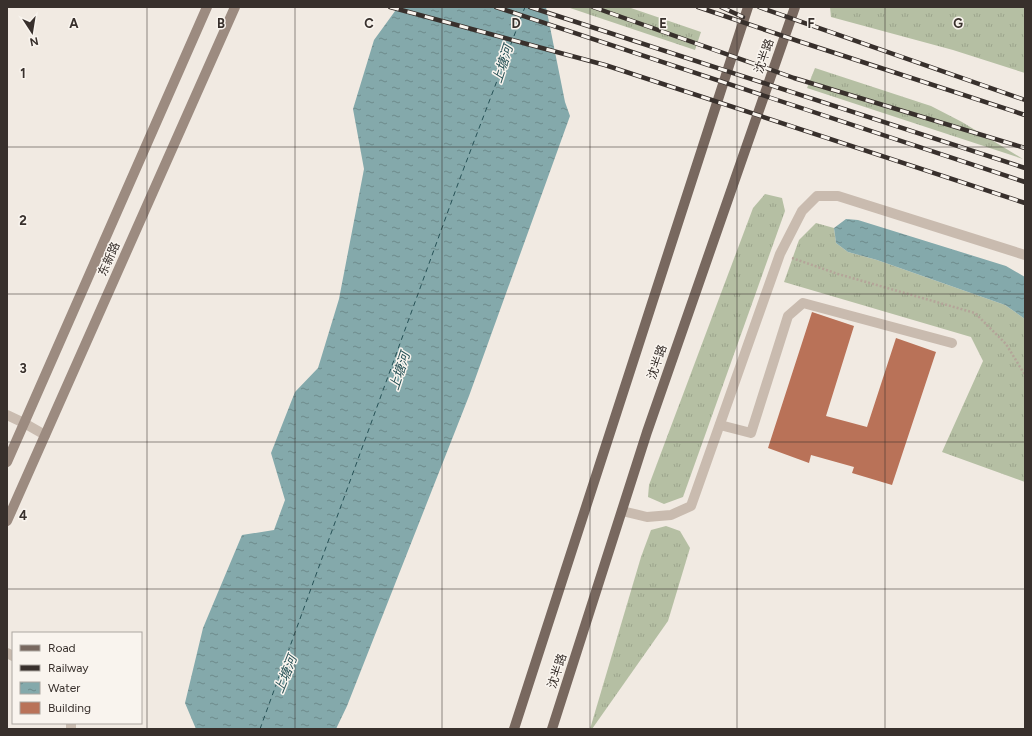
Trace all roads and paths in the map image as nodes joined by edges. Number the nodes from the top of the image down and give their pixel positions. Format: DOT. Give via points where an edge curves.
graph roads {
  1 [pos="207,7"];
  2 [pos="235,7"];
  3 [pos="748,7"];
  4 [pos="795,7"];
  5 [pos="780,254"];
  6 [pos="1025,255"];
  7 [pos="952,343"];
  8 [pos="1025,375"];
  9 [pos="7,415"];
  10 [pos="24,423"];
  11 [pos="720,425"];
  12 [pos="45,435"];
  13 [pos="7,462"];
  14 [pos="622,511"];
  15 [pos="7,521"];
  16 [pos="514,729"];
  17 [pos="552,729"];
  1 -- 10 [label="main road, 东新路"];
  2 -- 12 [label="main road, 东新路"];
  3 -- 16 [label="main road, 沈半路"];
  4 -- 14 [label="main road, 沈半路" via="647,432"];
  5 -- 6 [label="street" via="802,211 817,196 838,196"];
  5 -- 8 [label="path" via="838,274 975,313 1006,344"];
  5 -- 11 [label="street"];
  7 -- 11 [label="street" via="803,303 788,316 751,433"];
  9 -- 10 [label="street"];
  10 -- 12 [label="street"];
  10 -- 13 [label="main road, 东新路"];
  11 -- 14 [label="street" via="691,506 665,516 647,517"];
  12 -- 15 [label="main road, 东新路"];
  14 -- 17 [label="main road, 沈半路"];
}
